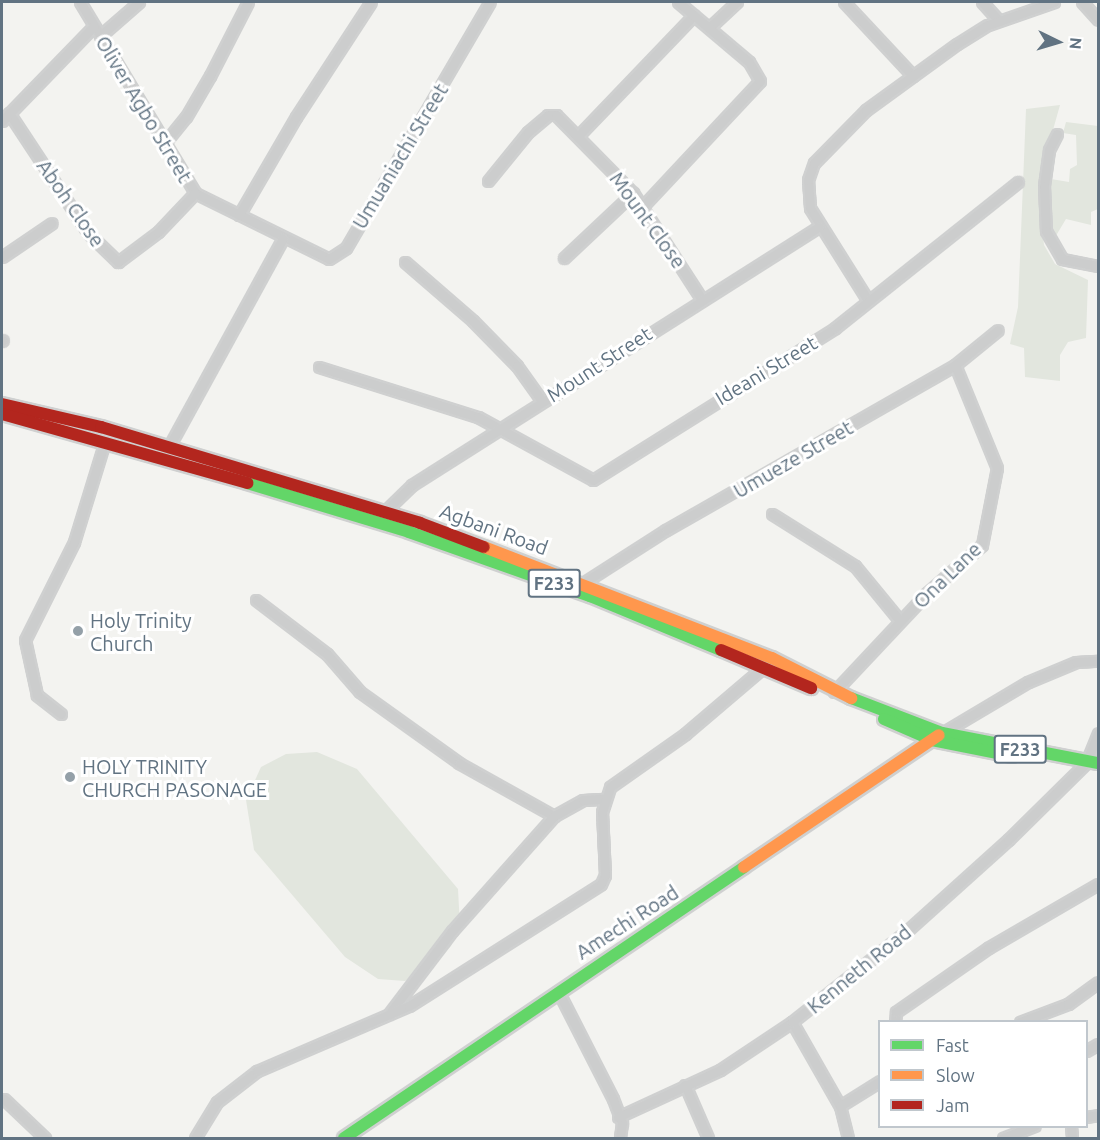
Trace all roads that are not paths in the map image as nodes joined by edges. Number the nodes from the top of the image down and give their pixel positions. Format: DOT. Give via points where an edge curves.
graph roads {
  1 [pos="80,2"];
  2 [pos="139,2"];
  3 [pos="248,2"];
  4 [pos="371,2"];
  5 [pos="490,2"];
  6 [pos="678,2"];
  7 [pos="737,2"];
  8 [pos="844,2"];
  9 [pos="981,2"];
  10 [pos="1054,2"];
  11 [pos="1082,2"];
  12 [pos="694,15"];
  13 [pos="1098,20"];
  14 [pos="999,21"];
  15 [pos="94,26"];
  16 [pos="710,27"];
  17 [pos="99,36"];
  18 [pos="913,76"];
  19 [pos="9,113"];
  20 [pos="2,121"];
  21 [pos="1057,134"];
  22 [pos="579,135"];
  23 [pos="163,145"];
  24 [pos="488,181"];
  25 [pos="1018,182"];
  26 [pos="633,193"];
  27 [pos="195,194"];
  28 [pos="643,206"];
  29 [pos="239,216"];
  30 [pos="52,223"];
  31 [pos="820,226"];
  32 [pos="283,238"];
  33 [pos="2,257"];
  34 [pos="564,258"];
  35 [pos="405,262"];
  36 [pos="1098,266"];
  37 [pos="701,298"];
  38 [pos="867,299"];
  39 [pos="998,330"];
  40 [pos="955,365"];
  41 [pos="319,367"];
  42 [pos="542,401"];
  43 [pos="2,404"];
  44 [pos="2,414"];
  45 [pos="496,430"];
  46 [pos="105,441"];
  47 [pos="166,452"];
  48 [pos="386,511"];
  49 [pos="772,514"];
  50 [pos="374,521"];
  51 [pos="584,583"];
  52 [pos="256,600"];
  53 [pos="900,621"];
  54 [pos="1098,661"];
  55 [pos="768,662"];
  56 [pos="834,692"];
  57 [pos="61,714"];
  58 [pos="1098,733"];
  59 [pos="937,736"];
  60 [pos="1088,764"];
  61 [pos="1098,770"];
  62 [pos="605,799"];
  63 [pos="554,816"];
  64 [pos="1098,884"];
  65 [pos="1098,982"];
  66 [pos="558,991"];
  67 [pos="389,1014"];
  68 [pos="1030,1019"];
  69 [pos="895,1020"];
  70 [pos="792,1022"];
  71 [pos="878,1083"];
  72 [pos="685,1085"];
  73 [pos="4,1099"];
  74 [pos="840,1106"];
  75 [pos="618,1117"];
  76 [pos="1030,1128"];
  77 [pos="45,1138"];
  78 [pos="195,1138"];
  79 [pos="344,1138"];
  80 [pos="620,1138"];
  81 [pos="708,1138"];
  82 [pos="848,1138"];
  83 [pos="1003,1138"];
  1 -- 15 [label="street, Oliver Agbo Street"];
  2 -- 17 [label="street"];
  3 -- 23 [label="street" via="210,76 178,129"];
  4 -- 29 [label="street" via="296,117"];
  5 -- 32 [label="street, Umuaniachi Street" via="346,248 333,258 324,259"];
  6 -- 12 [label="street"];
  7 -- 16 [label="street"];
  8 -- 18 [label="street"];
  9 -- 14 [label="street"];
  10 -- 14 [label="street"];
  11 -- 13 [label="street"];
  12 -- 16 [label="street"];
  12 -- 22 [label="street"];
  14 -- 18 [label="street" via="957,44"];
  15 -- 17 [label="street, Oliver Agbo Street"];
  15 -- 19 [label="street"];
  16 -- 28 [label="street" via="757,71 758,86"];
  17 -- 23 [label="street, Oliver Agbo Street"];
  18 -- 31 [label="street" via="859,116 814,163 807,194"];
  19 -- 20 [label="street"];
  19 -- 27 [label="street, Aboh Close" via="83,226 118,262 126,260 158,232"];
  21 -- 36 [label="street" via="1049,150 1043,197 1051,245 1068,262"];
  22 -- 24 [label="street, Mount Close" via="556,115 548,115 520,139"];
  22 -- 26 [label="street, Mount Close"];
  23 -- 27 [label="street, Oliver Agbo Street"];
  25 -- 38 [label="street, Ideani Street"];
  26 -- 28 [label="street, Mount Close"];
  26 -- 34 [label="street"];
  27 -- 29 [label="street, Oliver Agbo Street"];
  28 -- 37 [label="street, Mount Close"];
  29 -- 32 [label="street, Oliver Agbo Street"];
  30 -- 33 [label="street"];
  31 -- 37 [label="street, Mount Street"];
  31 -- 38 [label="street"];
  32 -- 47 [label="street"];
  35 -- 42 [label="street" via="473,321 517,366"];
  37 -- 42 [label="street, Mount Street"];
  38 -- 45 [label="street, Ideani Street" via="835,328 593,480"];
  39 -- 40 [label="street, Umueze Street"];
  40 -- 51 [label="street, Umueze Street" via="666,530"];
  40 -- 53 [label="street, Ona Lane" via="995,459 997,480 980,548"];
  41 -- 45 [label="street" via="449,406"];
  42 -- 45 [label="street, Mount Street"];
  43 -- 47 [label="main road, Agbani Road / F233"];
  44 -- 46 [label="main road, Agbani Road / F233"];
  45 -- 48 [label="street, Mount Street" via="412,485"];
  46 -- 47 [label="main road, Agbani Road / F233"];
  46 -- 57 [label="street" via="74,542 25,640 37,695"];
  47 -- 48 [label="main road, Agbani Road / F233"];
  47 -- 50 [label="main road, Agbani Road / F233"];
  48 -- 50 [label="street, Mount Street"];
  48 -- 51 [label="main road, Agbani Road / F233"];
  49 -- 53 [label="street" via="855,566"];
  50 -- 55 [label="main road, Agbani Road / F233"];
  51 -- 55 [label="main road, Agbani Road / F233"];
  52 -- 63 [label="street" via="327,654 360,692 459,763"];
  53 -- 56 [label="street, Ona Lane"];
  54 -- 59 [label="street" via="1076,662 1028,682"];
  55 -- 56 [label="main road, Agbani Road / F233"];
  55 -- 59 [label="main road, Agbani Road / F233"];
  55 -- 62 [label="street" via="685,734 618,779"];
  56 -- 59 [label="main road, Agbani Road / F233"];
  58 -- 60 [label="street"];
  59 -- 60 [label="main road, Agbani Road / F233"];
  59 -- 66 [label="main road, Amechi Road"];
  60 -- 61 [label="main road, Agbani Road / F233"];
  60 -- 70 [label="street, Kenneth Road" via="954,889"];
  62 -- 63 [label="street" via="583,800"];
  62 -- 67 [label="street" via="605,875 601,884 480,963"];
  63 -- 67 [label="street" via="452,931"];
  64 -- 69 [label="street" via="988,948 896,1012"];
  65 -- 68 [label="street" via="1068,1004"];
  66 -- 75 [label="street"];
  66 -- 79 [label="main road, Amechi Road"];
  67 -- 78 [label="street" via="257,1071 217,1102"];
  70 -- 72 [label="street, Kenneth Road" via="746,1054"];
  70 -- 74 [label="street"];
  71 -- 74 [label="street"];
  72 -- 75 [label="street, Kenneth Road"];
  72 -- 81 [label="street"];
  73 -- 77 [label="street"];
  74 -- 82 [label="street"];
  75 -- 80 [label="street" via="622,1123"];
  76 -- 83 [label="street"];
}
